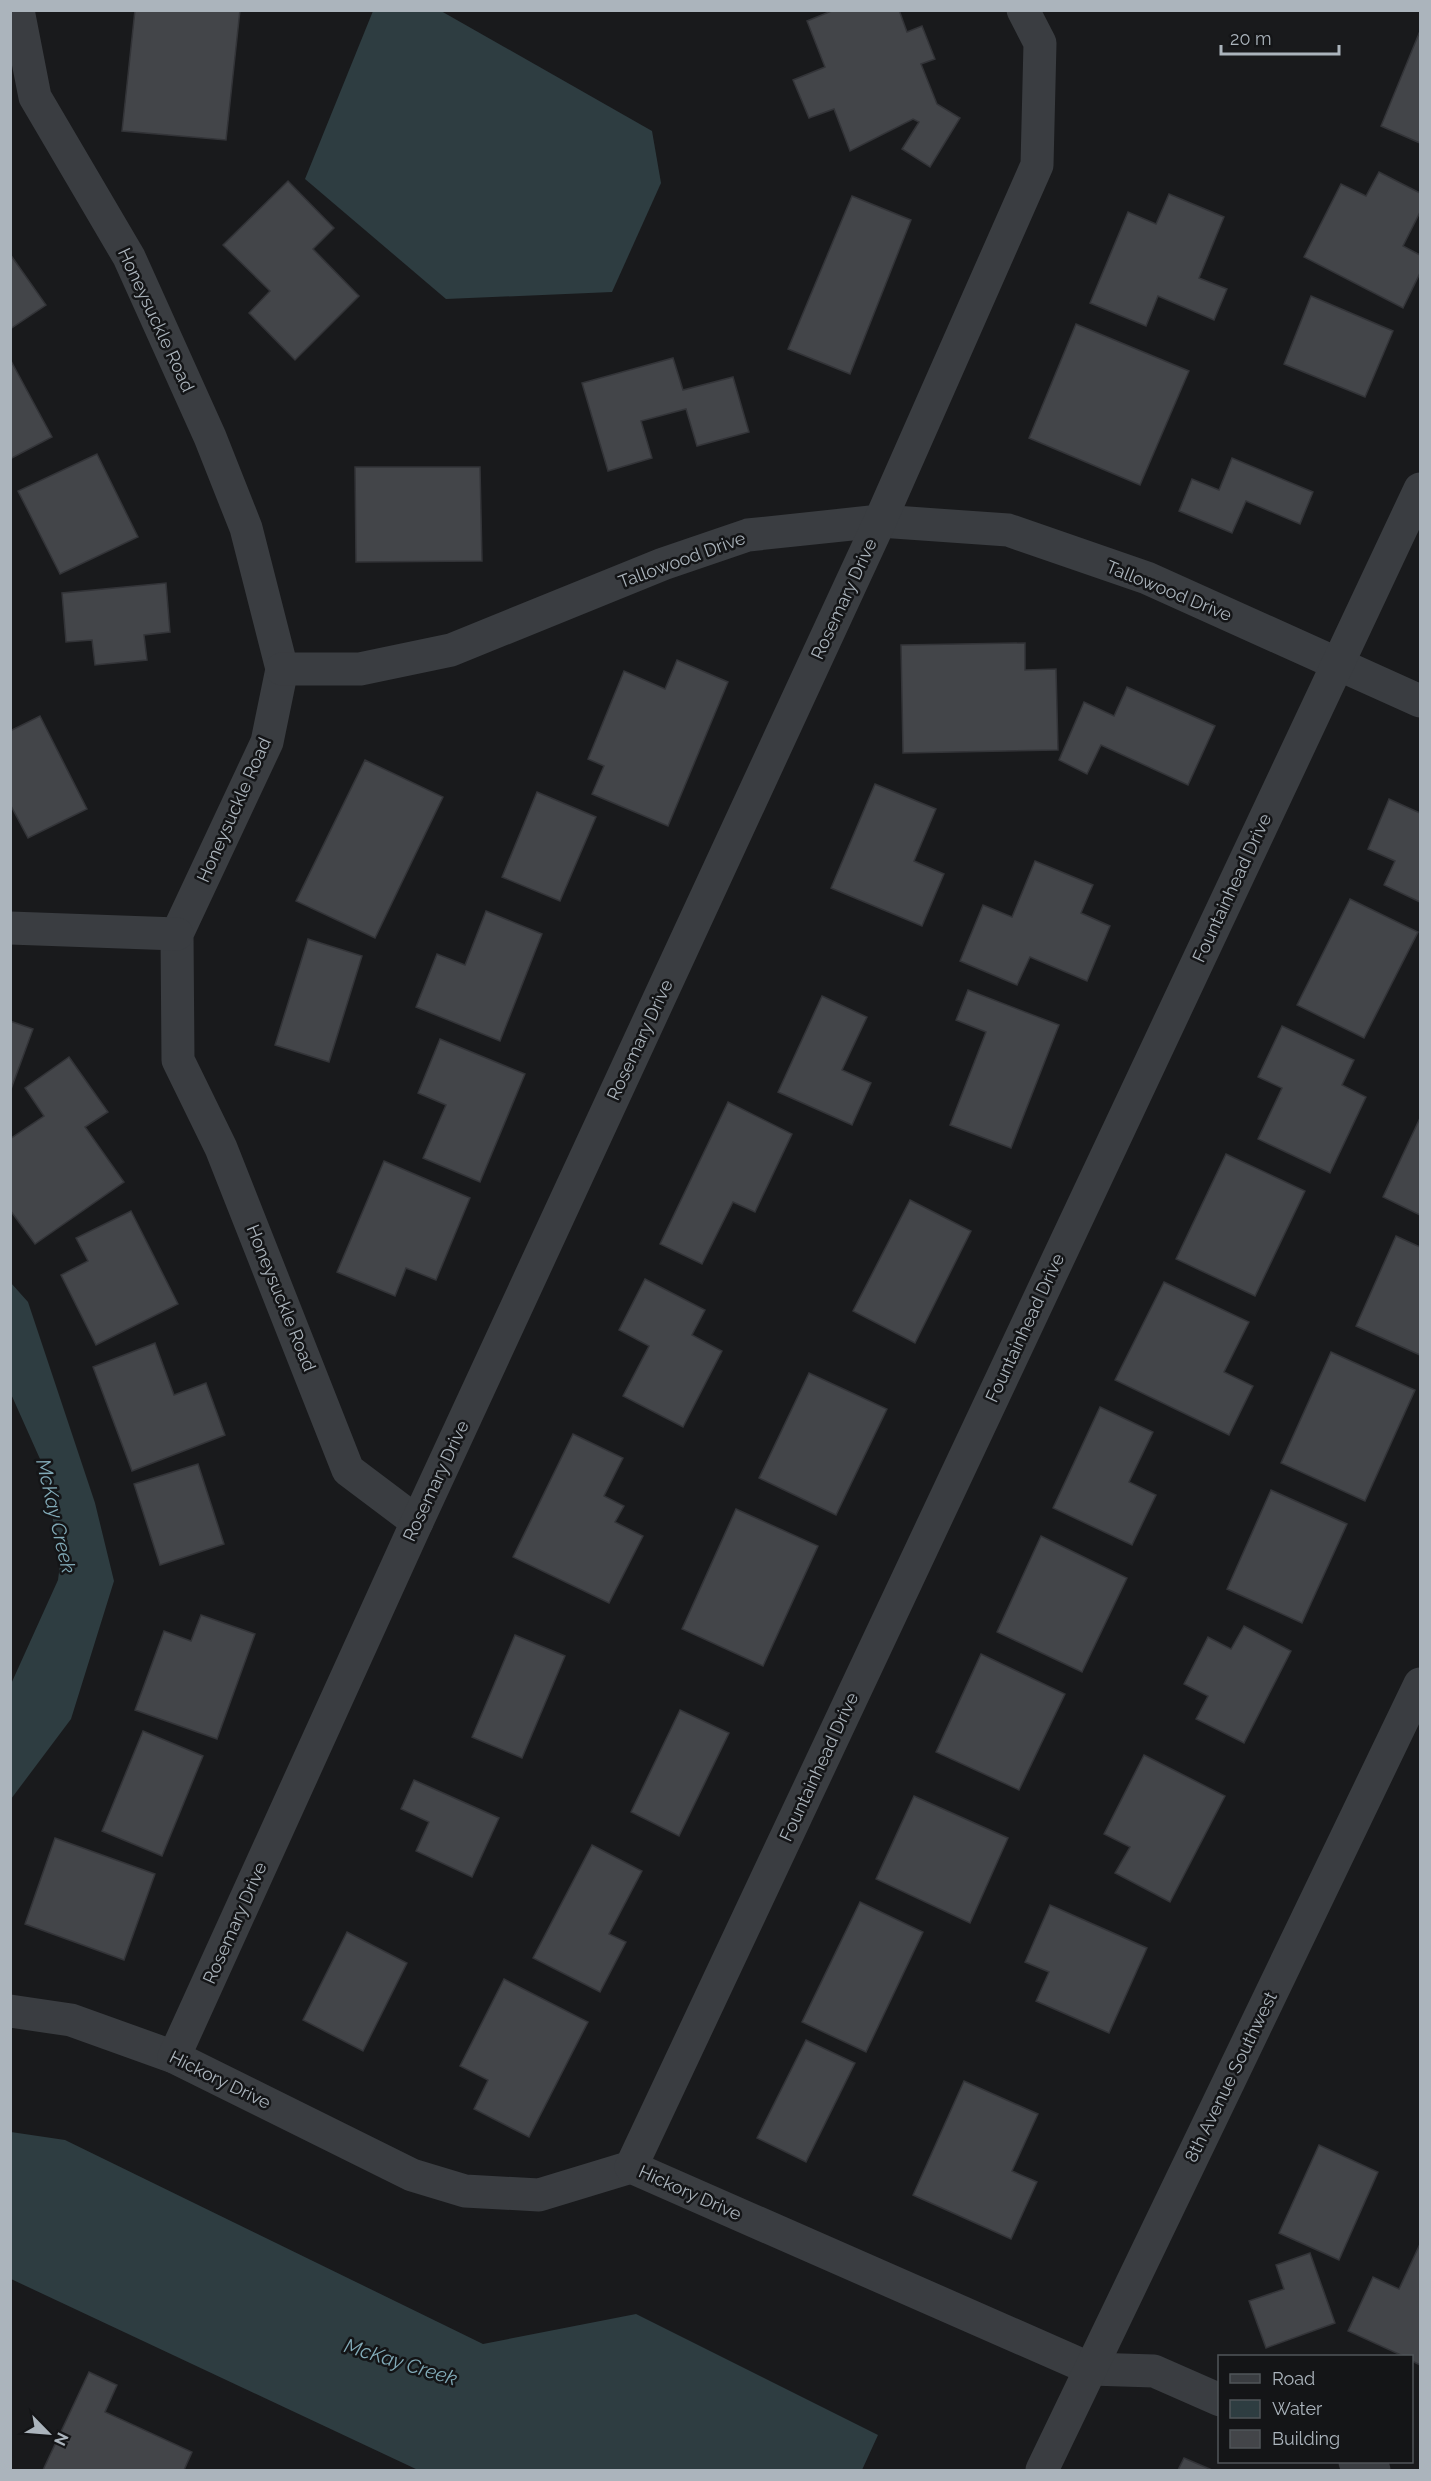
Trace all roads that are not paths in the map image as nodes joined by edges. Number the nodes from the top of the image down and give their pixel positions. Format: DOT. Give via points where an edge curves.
graph roads {
  1 [pos="18,10"];
  2 [pos="1023,10"];
  3 [pos="1420,489"];
  4 [pos="880,521"];
  5 [pos="1337,663"];
  6 [pos="282,669"];
  7 [pos="1420,701"];
  8 [pos="10,928"];
  9 [pos="177,934"];
  10 [pos="417,1522"];
  11 [pos="1420,1684"];
  12 [pos="10,2011"];
  13 [pos="174,2057"];
  14 [pos="631,2167"];
  15 [pos="1090,2369"];
  16 [pos="1218,2399"];
  17 [pos="1356,2463"];
  18 [pos="1042,2470"];
  19 [pos="1374,2470"];
  1 -- 6 [label="street, Honeysuckle Road" via="35,97 129,257 210,437 246,528"];
  2 -- 4 [label="street, Rosemary Drive" via="1040,43 1037,165"];
  3 -- 5 [label="street, Fountainhead Drive"];
  4 -- 5 [label="street, Tallowood Drive" via="1008,530 1147,578"];
  4 -- 6 [label="street, Tallowood Drive" via="748,535 663,564 451,650 360,669"];
  4 -- 10 [label="street, Rosemary Drive"];
  5 -- 7 [label="street, Tallowood Drive"];
  5 -- 14 [label="street, Fountainhead Drive"];
  6 -- 9 [label="street, Honeysuckle Road" via="267,742"];
  8 -- 9 [label="street"];
  9 -- 10 [label="street, Honeysuckle Road" via="178,1060 221,1148 348,1470"];
  10 -- 13 [label="street, Rosemary Drive"];
  11 -- 15 [label="street, 8th Avenue Southwest"];
  12 -- 13 [label="street, Hickory Drive" via="71,2020"];
  13 -- 14 [label="street, Hickory Drive" via="412,2175 465,2191 539,2195"];
  14 -- 15 [label="street, Hickory Drive"];
  15 -- 16 [label="street" via="1154,2371"];
  15 -- 18 [label="street, 8th Avenue Southwest"];
  17 -- 19 [label="street"];
}
